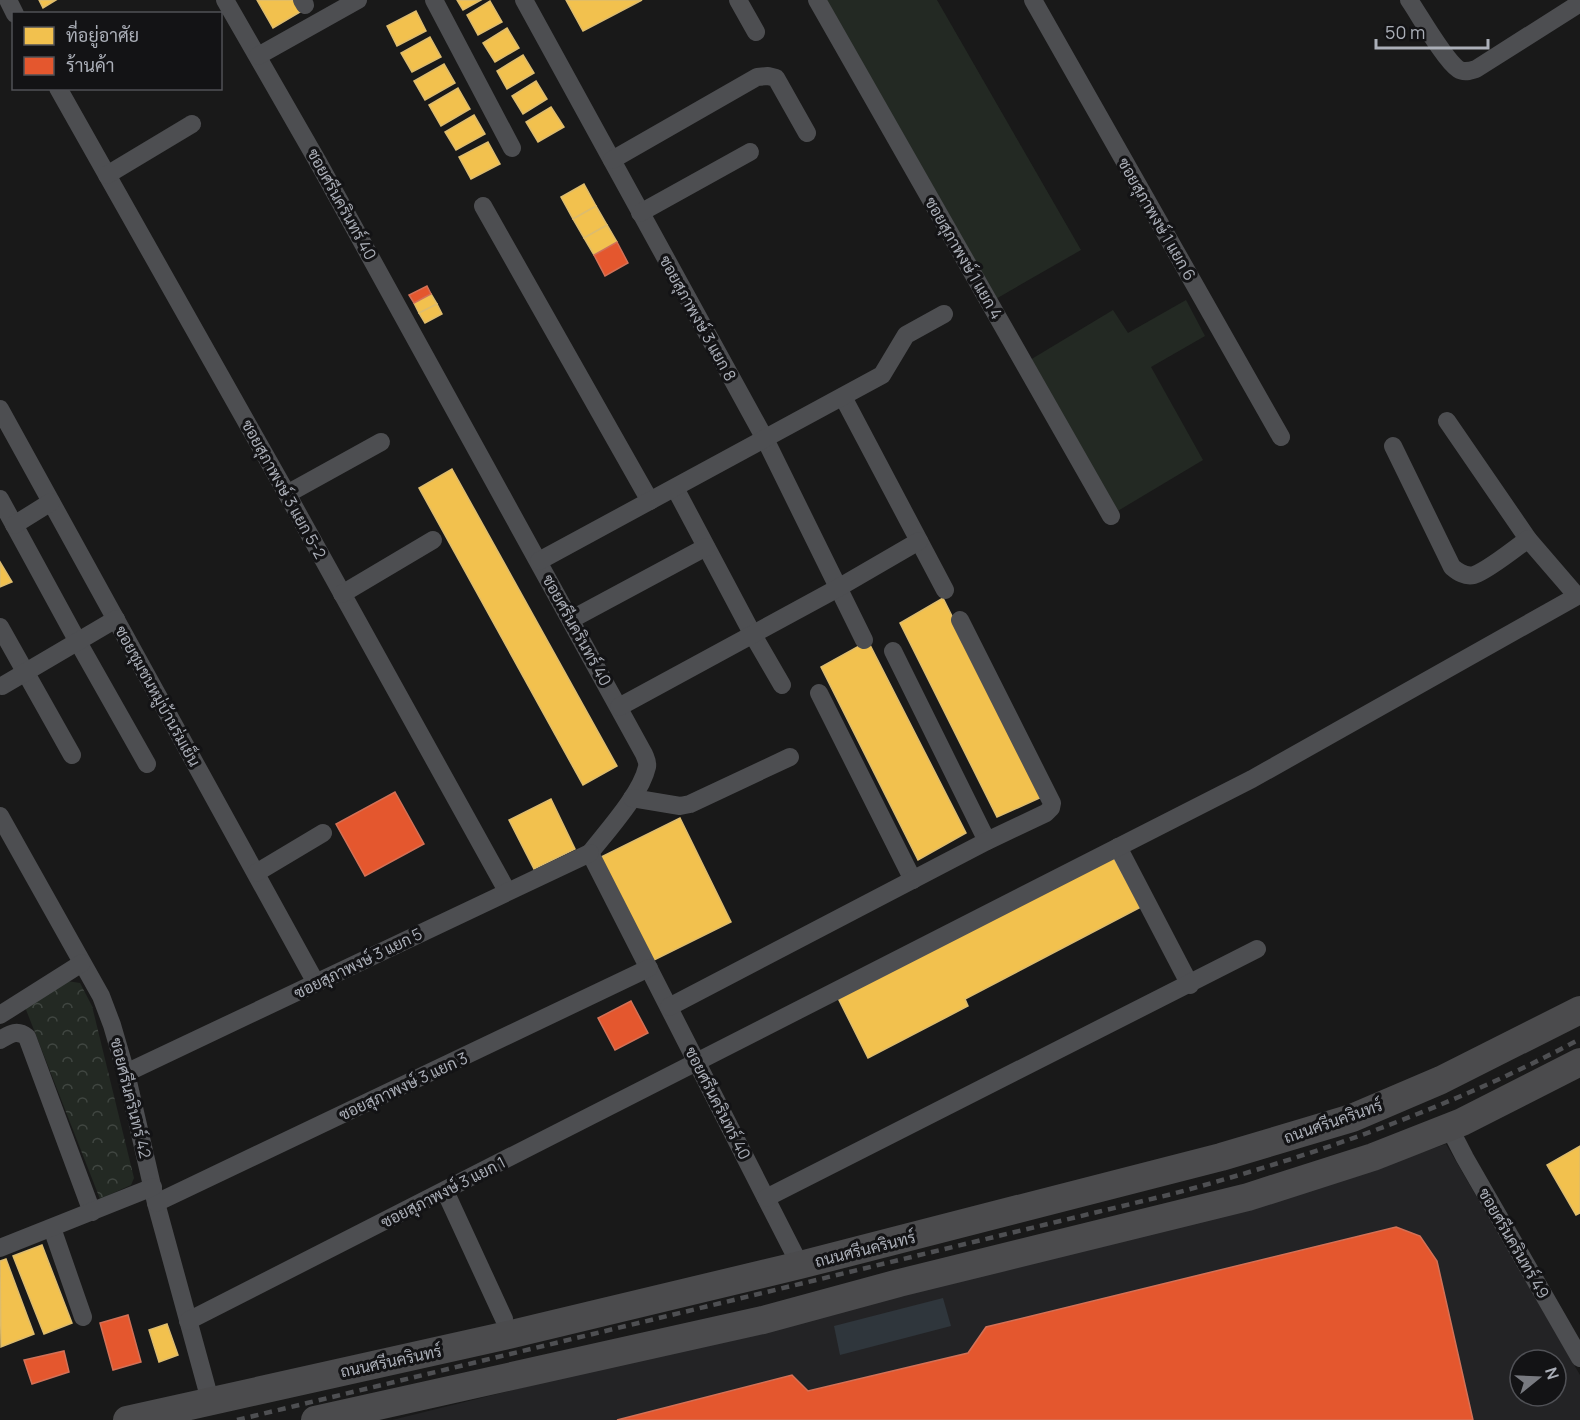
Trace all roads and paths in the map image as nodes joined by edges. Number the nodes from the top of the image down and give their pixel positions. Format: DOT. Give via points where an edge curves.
graph roads {
  1 [pos="225,0"];
  2 [pos="358,0"];
  3 [pos="434,0"];
  4 [pos="524,0"];
  5 [pos="738,0"];
  6 [pos="817,0"];
  7 [pos="1033,0"];
  8 [pos="1409,0"];
  9 [pos="1580,3"];
  10 [pos="756,32"];
  11 [pos="258,56"];
  12 [pos="59,90"];
  13 [pos="192,124"];
  14 [pos="807,133"];
  15 [pos="512,148"];
  16 [pos="750,152"];
  17 [pos="612,160"];
  18 [pos="106,175"];
  19 [pos="483,206"];
  20 [pos="640,213"];
  21 [pos="945,314"];
  22 [pos="843,397"];
  23 [pos="0,410"];
  24 [pos="1447,421"];
  25 [pos="1281,438"];
  26 [pos="765,439"];
  27 [pos="381,442"];
  28 [pos="1393,446"];
  29 [pos="675,488"];
  30 [pos="286,494"];
  31 [pos="0,500"];
  32 [pos="650,501"];
  33 [pos="51,502"];
  34 [pos="1111,516"];
  35 [pos="14,525"];
  36 [pos="1528,539"];
  37 [pos="433,540"];
  38 [pos="919,541"];
  39 [pos="706,547"];
  40 [pos="538,561"];
  41 [pos="838,588"];
  42 [pos="945,590"];
  43 [pos="342,594"];
  44 [pos="572,619"];
  45 [pos="116,620"];
  46 [pos="960,620"];
  47 [pos="0,627"];
  48 [pos="753,634"];
  49 [pos="864,640"];
  50 [pos="78,642"];
  51 [pos="893,651"];
  52 [pos="25,673"];
  53 [pos="782,684"];
  54 [pos="2,686"];
  55 [pos="819,693"];
  56 [pos="619,707"];
  57 [pos="72,755"];
  58 [pos="790,757"];
  59 [pos="147,764"];
  60 [pos="632,798"];
  61 [pos="0,816"];
  62 [pos="323,833"];
  63 [pos="987,841"];
  64 [pos="1118,847"];
  65 [pos="590,853"];
  66 [pos="256,873"];
  67 [pos="913,880"];
  68 [pos="507,891"];
  69 [pos="1257,949"];
  70 [pos="82,963"];
  71 [pos="649,969"];
  72 [pos="316,983"];
  73 [pos="1190,985"];
  74 [pos="669,1007"];
  75 [pos="1580,1010"];
  76 [pos="0,1015"];
  77 [pos="0,1040"];
  78 [pos="1580,1062"];
  79 [pos="697,1064"];
  80 [pos="126,1074"];
  81 [pos="1449,1127"];
  82 [pos="445,1191"];
  83 [pos="155,1195"];
  84 [pos="766,1198"];
  85 [pos="92,1212"];
  86 [pos="52,1227"];
  87 [pos="0,1248"];
  88 [pos="800,1265"];
  89 [pos="83,1317"];
  90 [pos="504,1319"];
  91 [pos="188,1321"];
  92 [pos="1580,1358"];
  93 [pos="210,1400"];
  94 [pos="127,1420"];
  95 [pos="315,1420"];
  1 -- 11 [label="street, ซอยศรีนครินทร์ 40"];
  2 -- 11 [label="street"];
  3 -- 15 [label="street"];
  4 -- 17 [label="street, ซอยสุภาพงษ์ 3 แยก 8"];
  5 -- 10 [label="street"];
  6 -- 34 [label="street, ซอยสุภาพงษ์ 1 แยก 4"];
  7 -- 25 [label="street, ซอยสุภาพงษ์ 1 แยก 6"];
  8 -- 9 [label="street" via="1448,58 1458,69 1469,71"];
  11 -- 40 [label="street, ซอยศรีนครินทร์ 40"];
  12 -- 18 [label="street, ซอยสุภาพงษ์ 3 แยก 5-2"];
  13 -- 18 [label="street"];
  14 -- 17 [label="street" via="776,78 757,77"];
  16 -- 20 [label="street"];
  17 -- 20 [label="street, ซอยสุภาพงษ์ 3 แยก 8"];
  18 -- 30 [label="street, ซอยสุภาพงษ์ 3 แยก 5-2"];
  19 -- 32 [label="street"];
  20 -- 26 [label="street, ซอยสุภาพงษ์ 3 แยก 8"];
  21 -- 22 [label="street" via="906,335 882,375"];
  22 -- 26 [label="street"];
  22 -- 38 [label="street"];
  23 -- 33 [label="street, ซอยชุมชนหมู่บ้านร่มเย็น"];
  24 -- 36 [label="street"];
  26 -- 29 [label="street"];
  26 -- 41 [label="street, ซอยสุภาพงษ์ 3 แยก 8"];
  27 -- 30 [label="street"];
  28 -- 36 [label="street" via="1452,567 1461,574 1474,575"];
  29 -- 32 [label="street"];
  29 -- 39 [label="street"];
  30 -- 43 [label="street, ซอยสุภาพงษ์ 3 แยก 5-2"];
  31 -- 35 [label="street"];
  32 -- 40 [label="street"];
  33 -- 35 [label="street"];
  33 -- 45 [label="street, ซอยชุมชนหมู่บ้านร่มเย็น"];
  35 -- 50 [label="street"];
  36 -- 64 [label="street, ซอยสุภาพงษ์ 3 แยก 1" via="1577,596 1252,779"];
  37 -- 43 [label="street"];
  38 -- 41 [label="street"];
  38 -- 42 [label="street"];
  39 -- 44 [label="street"];
  39 -- 48 [label="street"];
  40 -- 44 [label="street, ซอยศรีนครินทร์ 40"];
  41 -- 48 [label="street"];
  41 -- 49 [label="street, ซอยสุภาพงษ์ 3 แยก 8"];
  43 -- 68 [label="street, ซอยสุภาพงษ์ 3 แยก 5-2"];
  44 -- 56 [label="street, ซอยศรีนครินทร์ 40"];
  45 -- 50 [label="street"];
  45 -- 66 [label="street, ซอยชุมชนหมู่บ้านร่มเย็น"];
  46 -- 63 [label="street" via="1052,802 1046,813"];
  47 -- 52 [label="street"];
  48 -- 53 [label="street"];
  48 -- 56 [label="street"];
  50 -- 52 [label="street"];
  50 -- 59 [label="street"];
  51 -- 63 [label="street"];
  52 -- 54 [label="street"];
  52 -- 57 [label="street"];
  55 -- 67 [label="street"];
  56 -- 60 [label="street, ซอยศรีนครินทร์ 40" via="647,763"];
  58 -- 60 [label="street" via="690,804 680,806"];
  60 -- 65 [label="street, ซอยศรีนครินทร์ 40"];
  61 -- 70 [label="street, ซอยศรีนครินทร์ 42"];
  62 -- 66 [label="street"];
  63 -- 67 [label="street"];
  64 -- 73 [label="street"];
  64 -- 79 [label="street, ซอยสุภาพงษ์ 3 แยก 1"];
  65 -- 68 [label="street, ซอยสุภาพงษ์ 3 แยก 5"];
  65 -- 71 [label="street, ซอยศรีนครินทร์ 40"];
  66 -- 72 [label="street, ซอยชุมชนหมู่บ้านร่มเย็น"];
  67 -- 74 [label="street"];
  68 -- 72 [label="street, ซอยสุภาพงษ์ 3 แยก 5"];
  69 -- 73 [label="street"];
  70 -- 76 [label="street"];
  70 -- 80 [label="street, ซอยศรีนครินทร์ 42" via="101,996"];
  71 -- 74 [label="street, ซอยศรีนครินทร์ 40"];
  71 -- 83 [label="street, ซอยสุภาพงษ์ 3 แยก 3"];
  72 -- 80 [label="street, ซอยสุภาพงษ์ 3 แยก 5"];
  73 -- 84 [label="street"];
  74 -- 79 [label="street, ซอยศรีนครินทร์ 40"];
  75 -- 88 [label="main road, ถนนศรีนครินทร์" via="1441,1080 1343,1122"];
  77 -- 85 [label="street" via="14,1032 27,1037"];
  78 -- 81 [label="main road"];
  79 -- 82 [label="street, ซอยสุภาพงษ์ 3 แยก 1"];
  79 -- 84 [label="street, ซอยศรีนครินทร์ 40"];
  80 -- 83 [label="street, ซอยศรีนครินทร์ 42"];
  81 -- 92 [label="street, ซอยศรีนครินทร์ 49"];
  81 -- 95 [label="main road" via="1373,1157 1248,1197 763,1320"];
  82 -- 90 [label="street"];
  82 -- 91 [label="street, ซอยสุภาพงษ์ 3 แยก 1"];
  83 -- 85 [label="street, ซอยสุภาพงษ์ 3 แยก 3"];
  83 -- 91 [label="street, ซอยศรีนครินทร์ 42"];
  84 -- 88 [label="street, ซอยศรีนครินทร์ 40"];
  85 -- 86 [label="street, ซอยสุภาพงษ์ 3 แยก 3"];
  86 -- 87 [label="street, ซอยสุภาพงษ์ 3 แยก 3"];
  86 -- 89 [label="street"];
  88 -- 93 [label="main road, ถนนศรีนครินทร์" via="508,1335"];
  91 -- 93 [label="street, ซอยศรีนครินทร์ 42"];
  93 -- 94 [label="main road, ถนนศรีนครินทร์"];
}
